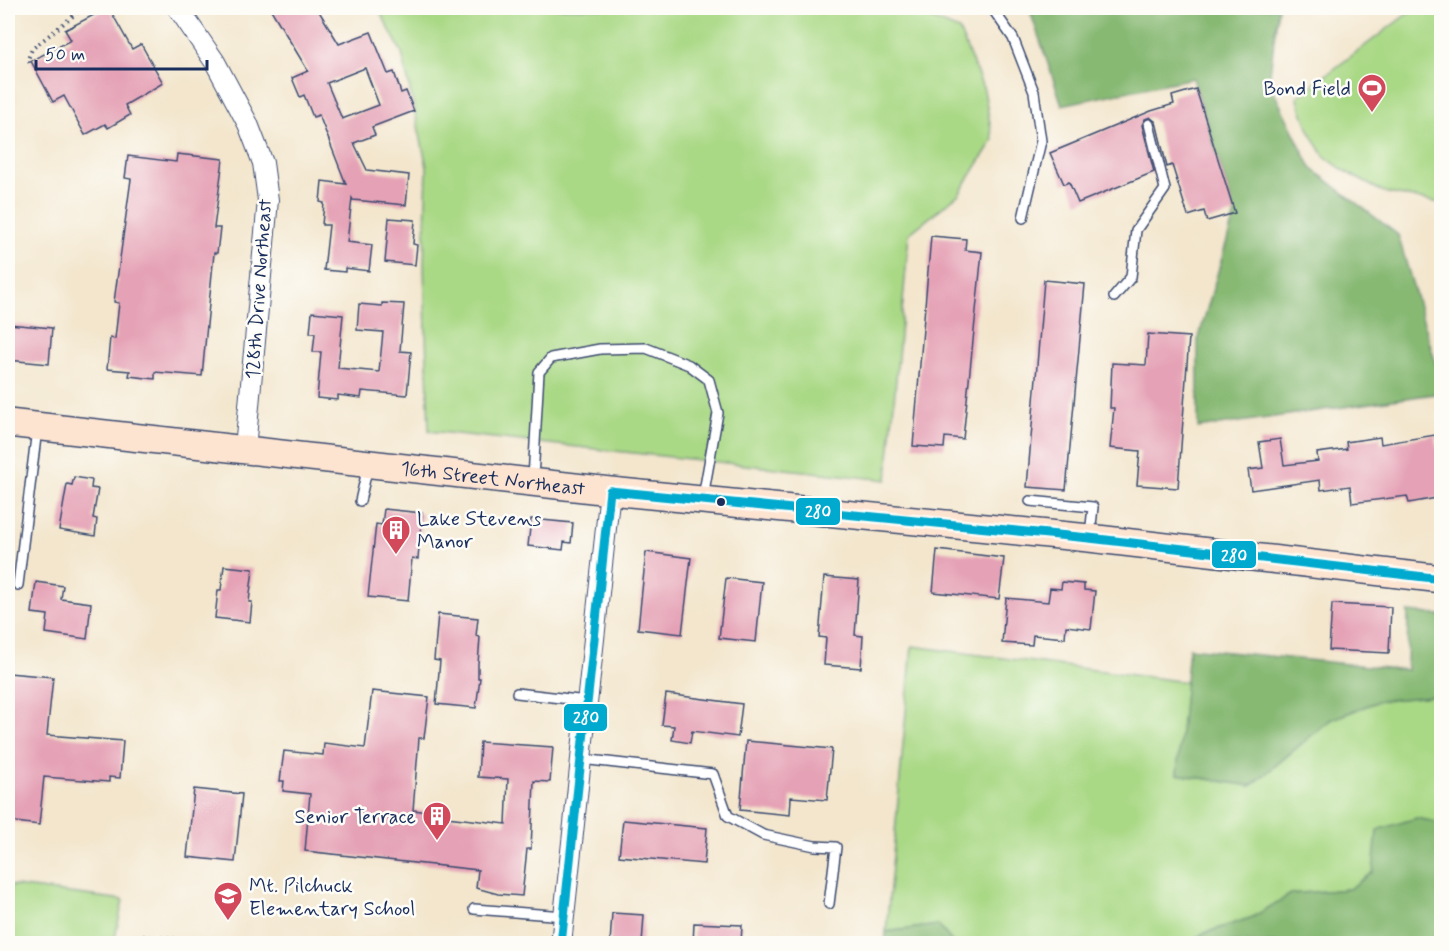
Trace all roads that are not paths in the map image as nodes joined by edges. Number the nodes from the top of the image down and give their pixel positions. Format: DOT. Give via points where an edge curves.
graph roads {
  1 [pos="177,8"];
  2 [pos="993,8"];
  3 [pos="1149,124"];
  4 [pos="1023,218"];
  5 [pos="1114,297"];
  6 [pos="8,423"];
  7 [pos="37,427"];
  8 [pos="245,450"];
  9 [pos="369,463"];
  10 [pos="533,482"];
  11 [pos="610,490"];
  12 [pos="702,500"];
  13 [pos="360,501"];
  14 [pos="1030,501"];
  15 [pos="1089,538"];
  16 [pos="1442,579"];
  17 [pos="18,585"];
  18 [pos="517,693"];
  19 [pos="587,701"];
  20 [pos="581,759"];
  21 [pos="829,904"];
  22 [pos="474,909"];
  23 [pos="564,916"];
  24 [pos="561,944"];
  1 -- 8 [label="street, 128th Drive Northeast" via="215,62 248,124 263,163 267,200"];
  2 -- 4 [label="lane" via="1013,38 1034,92 1041,141"];
  3 -- 5 [label="lane" via="1166,189 1136,230 1131,277"];
  6 -- 7 [label="street, 16th Street Northeast"];
  7 -- 8 [label="street, 16th Street Northeast"];
  7 -- 17 [label="lane"];
  8 -- 9 [label="street, 16th Street Northeast"];
  9 -- 10 [label="street, 16th Street Northeast"];
  9 -- 13 [label="lane"];
  10 -- 11 [label="street, 16th Street Northeast"];
  10 -- 12 [label="lane" via="539,372 551,358 600,349 646,348 689,365 709,380 718,413"];
  11 -- 12 [label="street, 16th Street Northeast"];
  11 -- 19 [label="street"];
  12 -- 15 [label="street, 16th Street Northeast"];
  14 -- 15 [label="lane" via="1093,507"];
  15 -- 16 [label="street, 16th Street Northeast"];
  18 -- 19 [label="lane"];
  19 -- 20 [label="street"];
  20 -- 21 [label="lane" via="713,774 728,816 762,835 836,847"];
  20 -- 23 [label="street"];
  22 -- 23 [label="lane"];
  23 -- 24 [label="street"];
}
